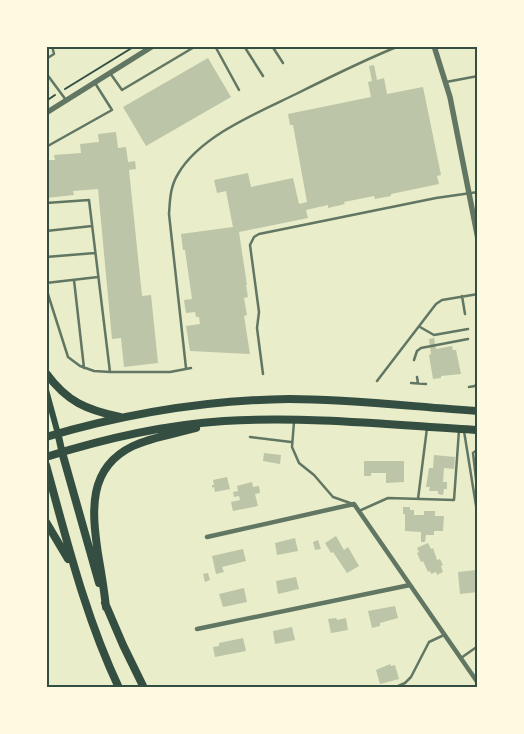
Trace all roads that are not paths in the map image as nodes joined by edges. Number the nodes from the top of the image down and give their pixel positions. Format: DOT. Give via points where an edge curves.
graph roads {
  1 [pos="52,46"];
  2 [pos="153,46"];
  3 [pos="196,46"];
  4 [pos="215,46"];
  5 [pos="244,46"];
  6 [pos="272,46"];
  7 [pos="399,46"];
  8 [pos="434,46"];
  9 [pos="46,58"];
  10 [pos="283,63"];
  11 [pos="110,73"];
  12 [pos="46,74"];
  13 [pos="263,76"];
  14 [pos="478,76"];
  15 [pos="446,82"];
  16 [pos="95,83"];
  17 [pos="239,90"];
  18 [pos="67,101"];
  19 [pos="46,114"];
  20 [pos="46,147"];
  21 [pos="478,192"];
  22 [pos="468,193"];
  23 [pos="46,203"];
  24 [pos="92,226"];
  25 [pos="46,230"];
  26 [pos="478,239"];
  27 [pos="95,253"];
  28 [pos="46,257"];
  29 [pos="98,277"];
  30 [pos="74,280"];
  31 [pos="46,283"];
  32 [pos="46,288"];
  33 [pos="478,294"];
  34 [pos="462,296"];
  35 [pos="465,314"];
  36 [pos="420,326"];
  37 [pos="468,329"];
  38 [pos="468,340"];
  39 [pos="414,360"];
  40 [pos="84,368"];
  41 [pos="186,368"];
  42 [pos="191,368"];
  43 [pos="110,372"];
  44 [pos="46,373"];
  45 [pos="263,374"];
  46 [pos="417,377"];
  47 [pos="377,381"];
  48 [pos="411,383"];
  49 [pos="418,383"];
  50 [pos="426,384"];
  51 [pos="476,384"];
  52 [pos="469,387"];
  53 [pos="46,390"];
  54 [pos="478,411"];
  55 [pos="125,418"];
  56 [pos="294,419"];
  57 [pos="221,421"];
  58 [pos="427,427"];
  59 [pos="461,429"];
  60 [pos="478,430"];
  61 [pos="58,434"];
  62 [pos="46,437"];
  63 [pos="250,437"];
  64 [pos="292,442"];
  65 [pos="478,449"];
  66 [pos="62,452"];
  67 [pos="46,457"];
  68 [pos="46,465"];
  69 [pos="478,496"];
  70 [pos="418,499"];
  71 [pos="354,504"];
  72 [pos="359,511"];
  73 [pos="478,518"];
  74 [pos="46,522"];
  75 [pos="207,537"];
  76 [pos="75,571"];
  77 [pos="410,585"];
  78 [pos="106,607"];
  79 [pos="197,629"];
  80 [pos="444,634"];
  81 [pos="478,646"];
  82 [pos="460,658"];
  83 [pos="478,683"];
  84 [pos="118,688"];
  85 [pos="144,688"];
  86 [pos="394,688"];
  1 -- 9 [label="lane" via="54,54"];
  2 -- 11 [label="street"];
  3 -- 11 [label="lane" via="122,90"];
  4 -- 17 [label="lane"];
  5 -- 13 [label="lane"];
  6 -- 10 [label="lane"];
  7 -- 41 [label="lane" via="250,116 211,140 178,174 170,193 169,214"];
  8 -- 15 [label="street"];
  11 -- 16 [label="street"];
  12 -- 18 [label="lane"];
  14 -- 15 [label="lane"];
  15 -- 22 [label="street"];
  16 -- 18 [label="street"];
  16 -- 20 [label="lane" via="112,110"];
  18 -- 19 [label="street"];
  21 -- 22 [label="lane"];
  22 -- 26 [label="street"];
  22 -- 45 [label="lane" via="254,237 250,245"];
  23 -- 24 [label="lane" via="89,200"];
  24 -- 25 [label="lane"];
  24 -- 27 [label="lane"];
  27 -- 28 [label="lane"];
  27 -- 29 [label="lane"];
  29 -- 30 [label="lane"];
  29 -- 43 [label="lane"];
  30 -- 31 [label="lane"];
  30 -- 40 [label="lane"];
  32 -- 40 [label="lane" via="68,357"];
  33 -- 34 [label="lane"];
  34 -- 35 [label="lane"];
  34 -- 36 [label="lane" via="439,302"];
  36 -- 37 [label="lane" via="434,335"];
  36 -- 47 [label="lane"];
  38 -- 39 [label="lane" via="421,348"];
  40 -- 43 [label="lane"];
  41 -- 42 [label="lane"];
  41 -- 43 [label="lane" via="170,372"];
  44 -- 55 [label="highway" via="60,391 76,403 94,412"];
  46 -- 49 [label="lane"];
  48 -- 49 [label="lane"];
  49 -- 50 [label="lane"];
  51 -- 52 [label="lane"];
  53 -- 61 [label="main road"];
  54 -- 55 [label="highway" via="288,399 218,403"];
  55 -- 61 [label="highway"];
  56 -- 57 [label="highway"];
  56 -- 58 [label="highway"];
  56 -- 64 [label="lane"];
  57 -- 66 [label="highway" via="136,433"];
  57 -- 78 [label="highway" via="133,446 104,470 95,493 94,508"];
  58 -- 59 [label="highway"];
  58 -- 70 [label="lane"];
  59 -- 60 [label="highway"];
  59 -- 70 [label="lane" via="454,500"];
  59 -- 73 [label="lane"];
  61 -- 62 [label="highway"];
  61 -- 66 [label="main road"];
  63 -- 64 [label="lane"];
  64 -- 71 [label="lane" via="299,463 334,497"];
  65 -- 69 [label="lane" via="473,454"];
  66 -- 67 [label="highway"];
  66 -- 78 [label="highway"];
  68 -- 76 [label="highway"];
  70 -- 72 [label="lane" via="388,498"];
  71 -- 72 [label="street"];
  71 -- 75 [label="street"];
  72 -- 77 [label="street"];
  74 -- 76 [label="highway"];
  76 -- 84 [label="highway"];
  77 -- 79 [label="street"];
  77 -- 80 [label="street"];
  78 -- 85 [label="highway"];
  80 -- 82 [label="street"];
  80 -- 86 [label="lane" via="429,642 411,677"];
  81 -- 82 [label="lane"];
  82 -- 83 [label="street"];
}
